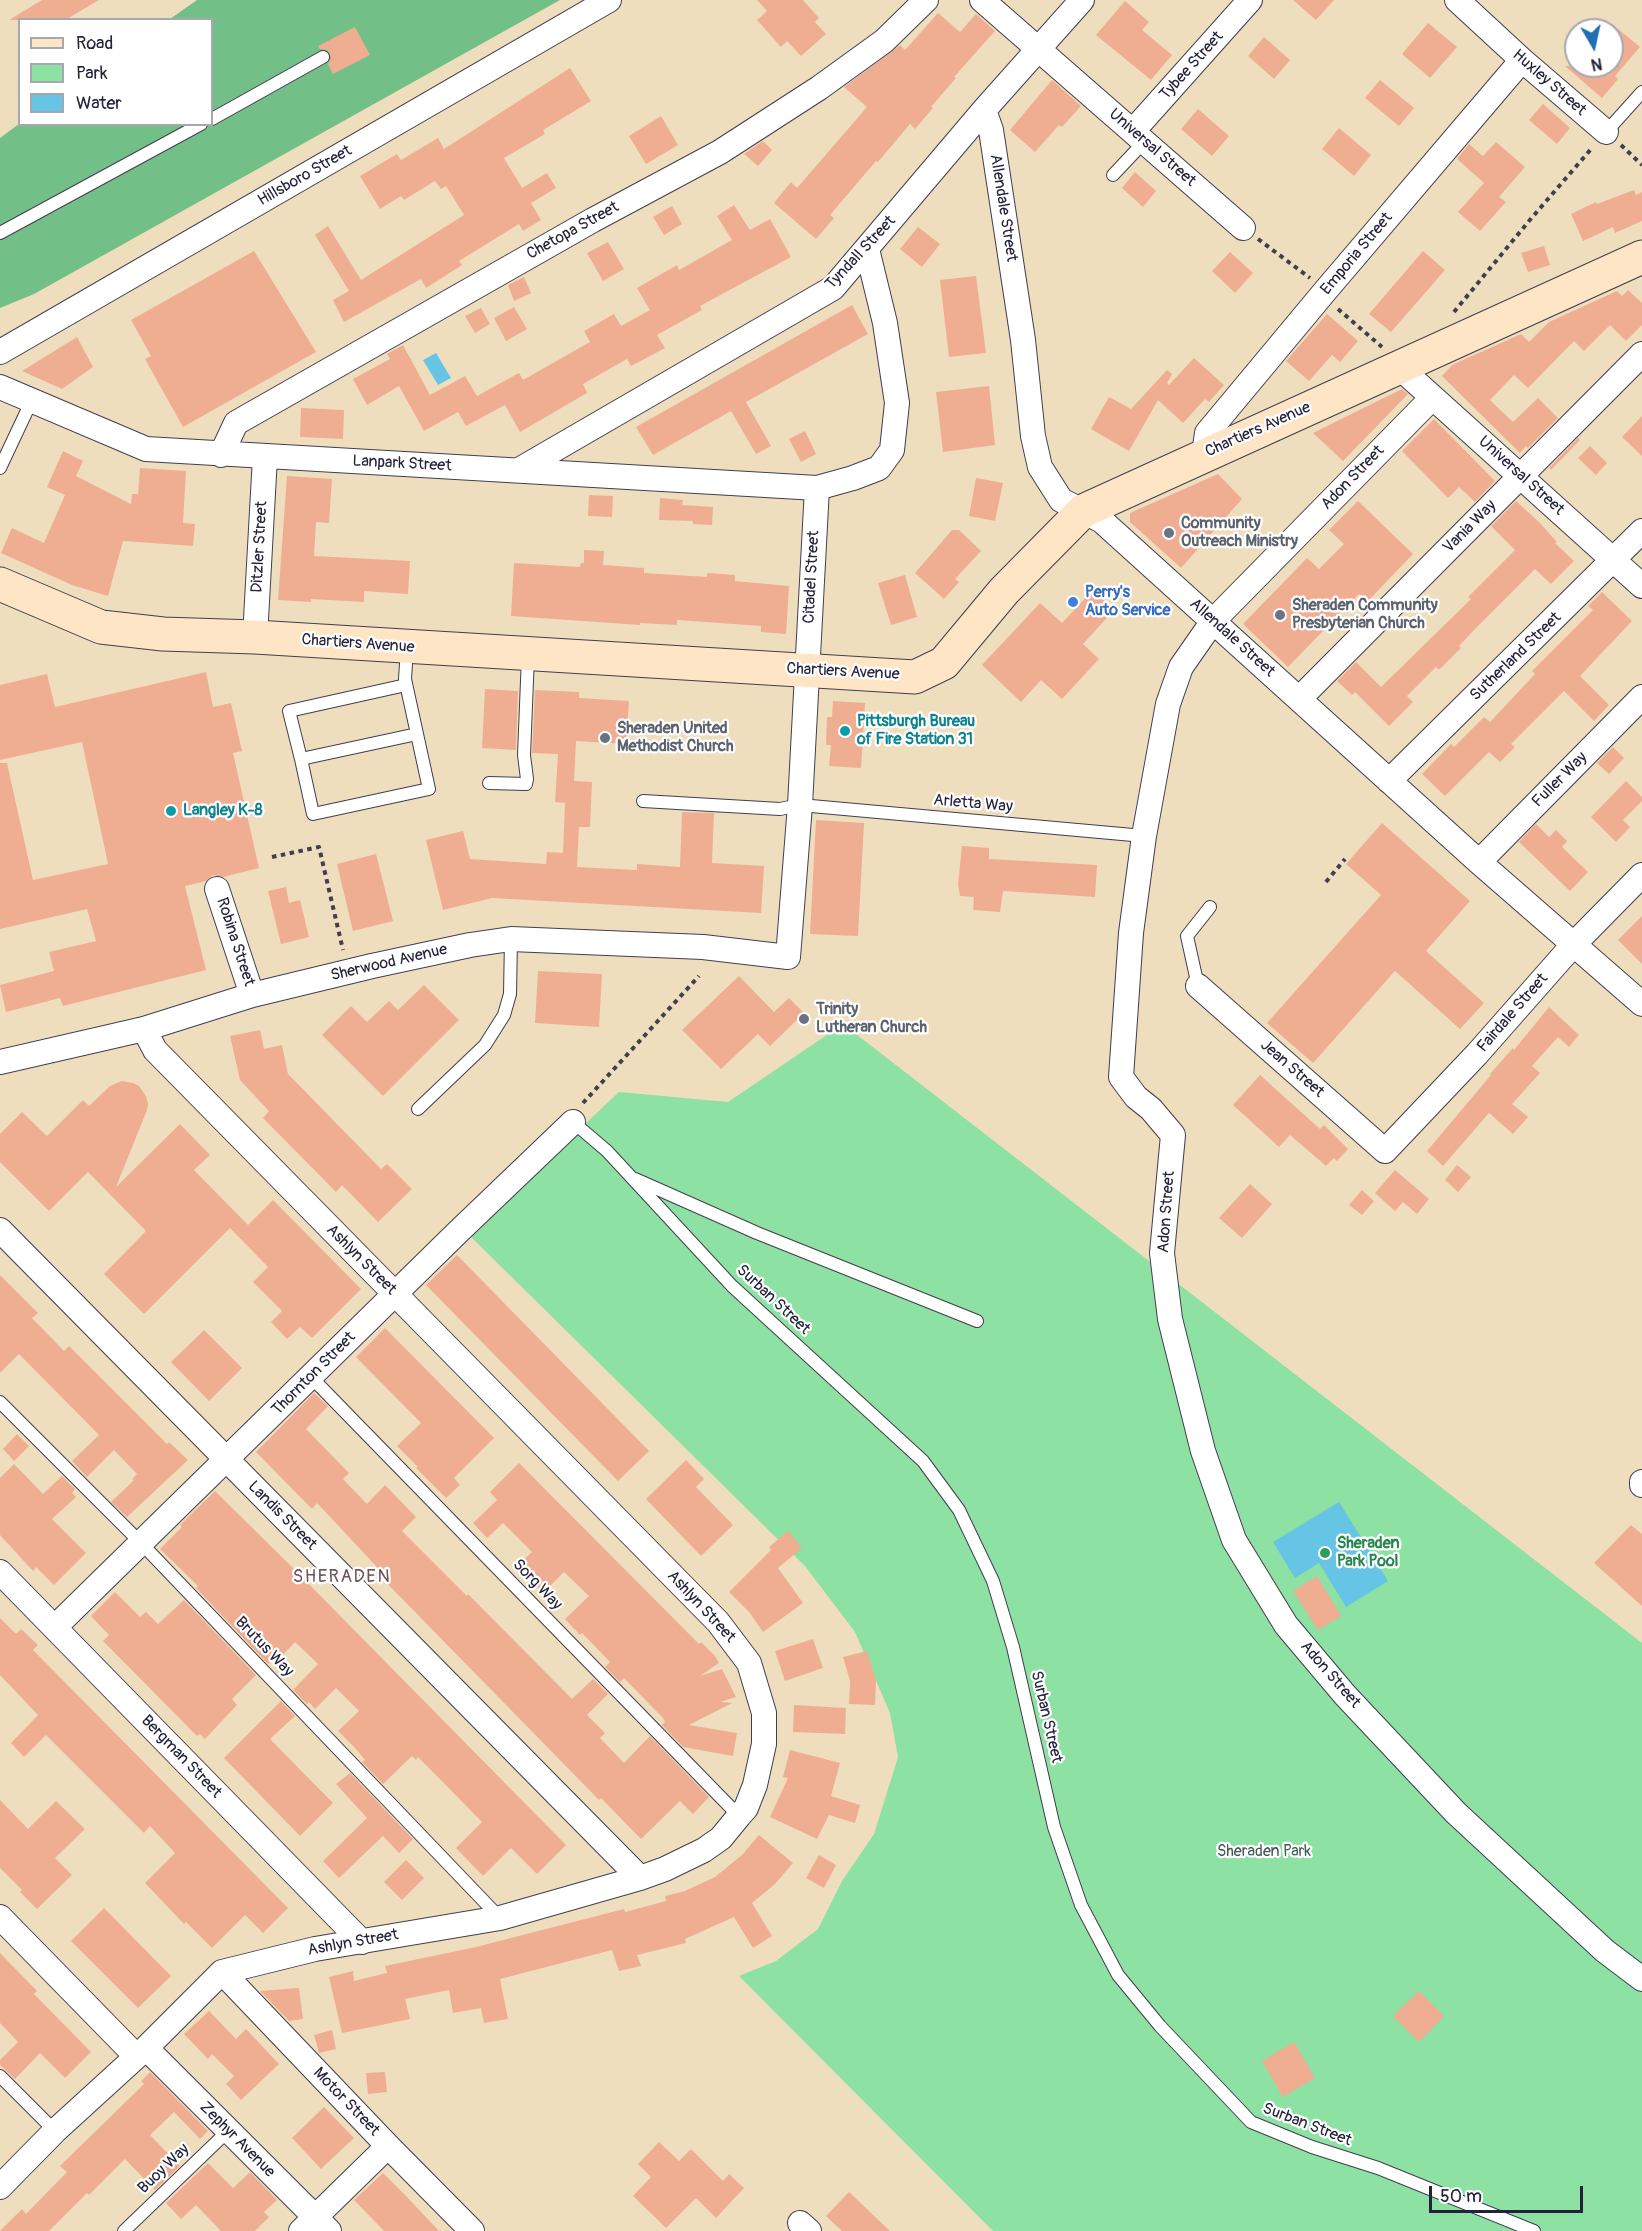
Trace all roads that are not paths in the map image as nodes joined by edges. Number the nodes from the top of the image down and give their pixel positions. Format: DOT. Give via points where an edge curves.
graph roads {
  1 [pos="609,0"];
  2 [pos="926,0"];
  3 [pos="982,0"];
  4 [pos="1082,0"];
  5 [pos="1250,0"];
  6 [pos="1457,0"];
  7 [pos="1038,49"];
  8 [pos="323,57"];
  9 [pos="1522,60"];
  10 [pos="1642,92"];
  11 [pos="984,110"];
  12 [pos="213,117"];
  13 [pos="197,126"];
  14 [pos="1606,132"];
  15 [pos="1139,136"];
  16 [pos="1113,174"];
  17 [pos="1243,228"];
  18 [pos="0,233"];
  19 [pos="867,249"];
  20 [pos="1642,257"];
  21 [pos="0,352"];
  22 [pos="1642,354"];
  23 [pos="1399,367"];
  24 [pos="0,387"];
  25 [pos="1432,398"];
  26 [pos="32,400"];
  27 [pos="1204,454"];
  28 [pos="221,455"];
  29 [pos="266,458"];
  30 [pos="0,468"];
  31 [pos="519,470"];
  32 [pos="1521,476"];
  33 [pos="817,488"];
  34 [pos="1083,511"];
  35 [pos="1642,531"];
  36 [pos="1614,561"];
  37 [pos="0,584"];
  38 [pos="1642,586"];
  39 [pos="1213,621"];
  40 [pos="255,637"];
  41 [pos="407,647"];
  42 [pos="528,654"];
  43 [pos="808,670"];
  44 [pos="406,685"];
  45 [pos="1642,697"];
  46 [pos="1299,699"];
  47 [pos="417,734"];
  48 [pos="301,759"];
  49 [pos="1389,782"];
  50 [pos="489,783"];
  51 [pos="643,801"];
  52 [pos="800,805"];
  53 [pos="1144,836"];
  54 [pos="1479,862"];
  55 [pos="1642,875"];
  56 [pos="217,889"];
  57 [pos="1210,908"];
  58 [pos="511,939"];
  59 [pos="1573,945"];
  60 [pos="788,957"];
  61 [pos="1198,986"];
  62 [pos="252,995"];
  63 [pos="1642,1004"];
  64 [pos="144,1029"];
  65 [pos="0,1062"];
  66 [pos="418,1109"];
  67 [pos="573,1122"];
  68 [pos="1385,1151"];
  69 [pos="628,1176"];
  70 [pos="0,1230"];
  71 [pos="394,1294"];
  72 [pos="977,1321"];
  73 [pos="311,1377"];
  74 [pos="0,1402"];
  75 [pos="226,1460"];
  76 [pos="141,1543"];
  77 [pos="0,1572"];
  78 [pos="55,1627"];
  79 [pos="739,1816"];
  80 [pos="640,1878"];
  81 [pos="0,1917"];
  82 [pos="500,1918"];
  83 [pos="362,1942"];
  84 [pos="222,1972"];
  85 [pos="1642,1979"];
  86 [pos="141,2052"];
  87 [pos="0,2076"];
  88 [pos="55,2131"];
  89 [pos="228,2131"];
  90 [pos="388,2146"];
  91 [pos="0,2187"];
  92 [pos="315,2226"];
  93 [pos="124,2231"];
  94 [pos="472,2231"];
  95 [pos="1534,2231"];
  1 -- 21 [label="street, Hillsboro Street"];
  2 -- 28 [label="street, Chetopa Street" via="884,41 720,152 236,423"];
  3 -- 7 [label="street, Universal Street"];
  4 -- 7 [label="street, Tyndall Street"];
  5 -- 15 [label="street, Tybee Street"];
  6 -- 9 [label="street, Huxley Street"];
  7 -- 11 [label="street, Tyndall Street"];
  7 -- 15 [label="street, Universal Street"];
  8 -- 12 [label="lane"];
  9 -- 14 [label="street, Huxley Street"];
  9 -- 27 [label="street, Emporia Street" via="1207,434"];
  10 -- 14 [label="lane"];
  11 -- 19 [label="street, Tyndall Street"];
  11 -- 34 [label="street, Allendale Street" via="991,130 1040,467 1061,500"];
  13 -- 18 [label="lane"];
  15 -- 16 [label="lane, Tybee Street"];
  15 -- 17 [label="street, Universal Street"];
  19 -- 31 [label="street, Tyndall Street" via="833,288"];
  19 -- 33 [label="street" via="885,323 897,404 892,450 879,468"];
  20 -- 23 [label="street, Chartiers Avenue"];
  22 -- 32 [label="street, Vania Way"];
  23 -- 25 [label="street, Universal Street"];
  23 -- 27 [label="street, Chartiers Avenue"];
  24 -- 26 [label="street, Lanpark Street"];
  25 -- 32 [label="street, Universal Street"];
  25 -- 39 [label="street, Adon Street"];
  26 -- 28 [label="street, Lanpark Street" via="146,449"];
  26 -- 30 [label="lane"];
  27 -- 34 [label="street, Chartiers Avenue"];
  28 -- 29 [label="street, Lanpark Street"];
  29 -- 31 [label="street, Lanpark Street"];
  29 -- 40 [label="street, Ditzler Street"];
  31 -- 33 [label="street, Lanpark Street"];
  32 -- 36 [label="street, Universal Street"];
  32 -- 46 [label="street, Vania Way"];
  33 -- 43 [label="street, Citadel Street"];
  34 -- 39 [label="street, Allendale Street" via="1102,521"];
  34 -- 43 [label="street, Chartiers Avenue" via="1004,591 944,663 915,677"];
  35 -- 36 [label="street, Sutherland Street"];
  36 -- 38 [label="street, Universal Street"];
  36 -- 49 [label="street, Sutherland Street"];
  37 -- 40 [label="street, Chartiers Avenue" via="101,627"];
  39 -- 46 [label="street, Allendale Street"];
  39 -- 53 [label="street, Adon Street" via="1181,667 1168,704"];
  40 -- 41 [label="street, Chartiers Avenue"];
  41 -- 42 [label="street, Chartiers Avenue"];
  41 -- 44 [label="lane"];
  42 -- 43 [label="street, Chartiers Avenue"];
  42 -- 50 [label="lane" via="526,784"];
  43 -- 52 [label="street, Citadel Street"];
  44 -- 47 [label="lane"];
  44 -- 48 [label="lane" via="290,711"];
  45 -- 54 [label="street, Fuller Way"];
  46 -- 49 [label="street, Allendale Street"];
  47 -- 48 [label="lane"];
  47 -- 48 [label="lane" via="429,789 313,813"];
  49 -- 54 [label="street, Allendale Street"];
  51 -- 52 [label="lane, Arletta Way" via="780,810"];
  52 -- 53 [label="lane, Arletta Way"];
  52 -- 60 [label="street, Citadel Street"];
  53 -- 85 [label="street, Adon Street" via="1131,933 1121,1077 1173,1135 1162,1253 1170,1319 1203,1451 1234,1540 1286,1625 1345,1695 1456,1813 1588,1936"];
  54 -- 59 [label="street, Allendale Street"];
  55 -- 59 [label="street, Fairdale Street"];
  56 -- 62 [label="street, Robina Street"];
  57 -- 61 [label="lane" via="1187,936"];
  58 -- 60 [label="street, Sherwood Avenue" via="703,947"];
  58 -- 62 [label="street, Sherwood Avenue"];
  58 -- 66 [label="lane" via="510,994 504,1015 485,1045"];
  59 -- 63 [label="street, Allendale Street"];
  59 -- 68 [label="street, Fairdale Street"];
  61 -- 68 [label="street, Jean Street"];
  62 -- 64 [label="street, Sherwood Avenue"];
  64 -- 65 [label="street, Sherwood Avenue"];
  64 -- 71 [label="street, Ashlyn Street" via="156,1050"];
  67 -- 69 [label="lane, Surban Street" via="607,1151"];
  67 -- 71 [label="street, Thornton Street"];
  69 -- 72 [label="lane" via="779,1242"];
  69 -- 95 [label="lane, Surban Street" via="732,1286 923,1461 959,1510 993,1581 1013,1647 1054,1827 1081,1905 1118,1975 1160,2026 1251,2122"];
  70 -- 75 [label="street, Landis Street"];
  71 -- 73 [label="street, Thornton Street"];
  71 -- 79 [label="street, Ashlyn Street" via="718,1622 744,1656 762,1701 764,1744 755,1785"];
  73 -- 75 [label="street, Thornton Street"];
  73 -- 79 [label="lane, Sorg Way"];
  74 -- 76 [label="lane, Brutus Way"];
  75 -- 76 [label="street, Thornton Street"];
  75 -- 80 [label="street, Landis Street"];
  76 -- 78 [label="street, Thornton Street"];
  76 -- 82 [label="lane, Brutus Way"];
  77 -- 78 [label="street, Bergman Street"];
  78 -- 83 [label="street, Bergman Street"];
  79 -- 80 [label="street, Ashlyn Street" via="721,1838 704,1850"];
  80 -- 82 [label="street, Ashlyn Street"];
  81 -- 86 [label="street, Zephyr Avenue"];
  82 -- 83 [label="street, Ashlyn Street"];
  83 -- 84 [label="street, Ashlyn Street" via="315,1949"];
  84 -- 86 [label="street"];
  84 -- 90 [label="street, Motor Street"];
  86 -- 88 [label="street"];
  86 -- 89 [label="street, Zephyr Avenue"];
  87 -- 88 [label="lane"];
  88 -- 91 [label="street"];
  89 -- 92 [label="street, Zephyr Avenue"];
  89 -- 93 [label="lane, Buoy Way"];
  90 -- 92 [label="street"];
  90 -- 94 [label="street, Motor Street"];
}
